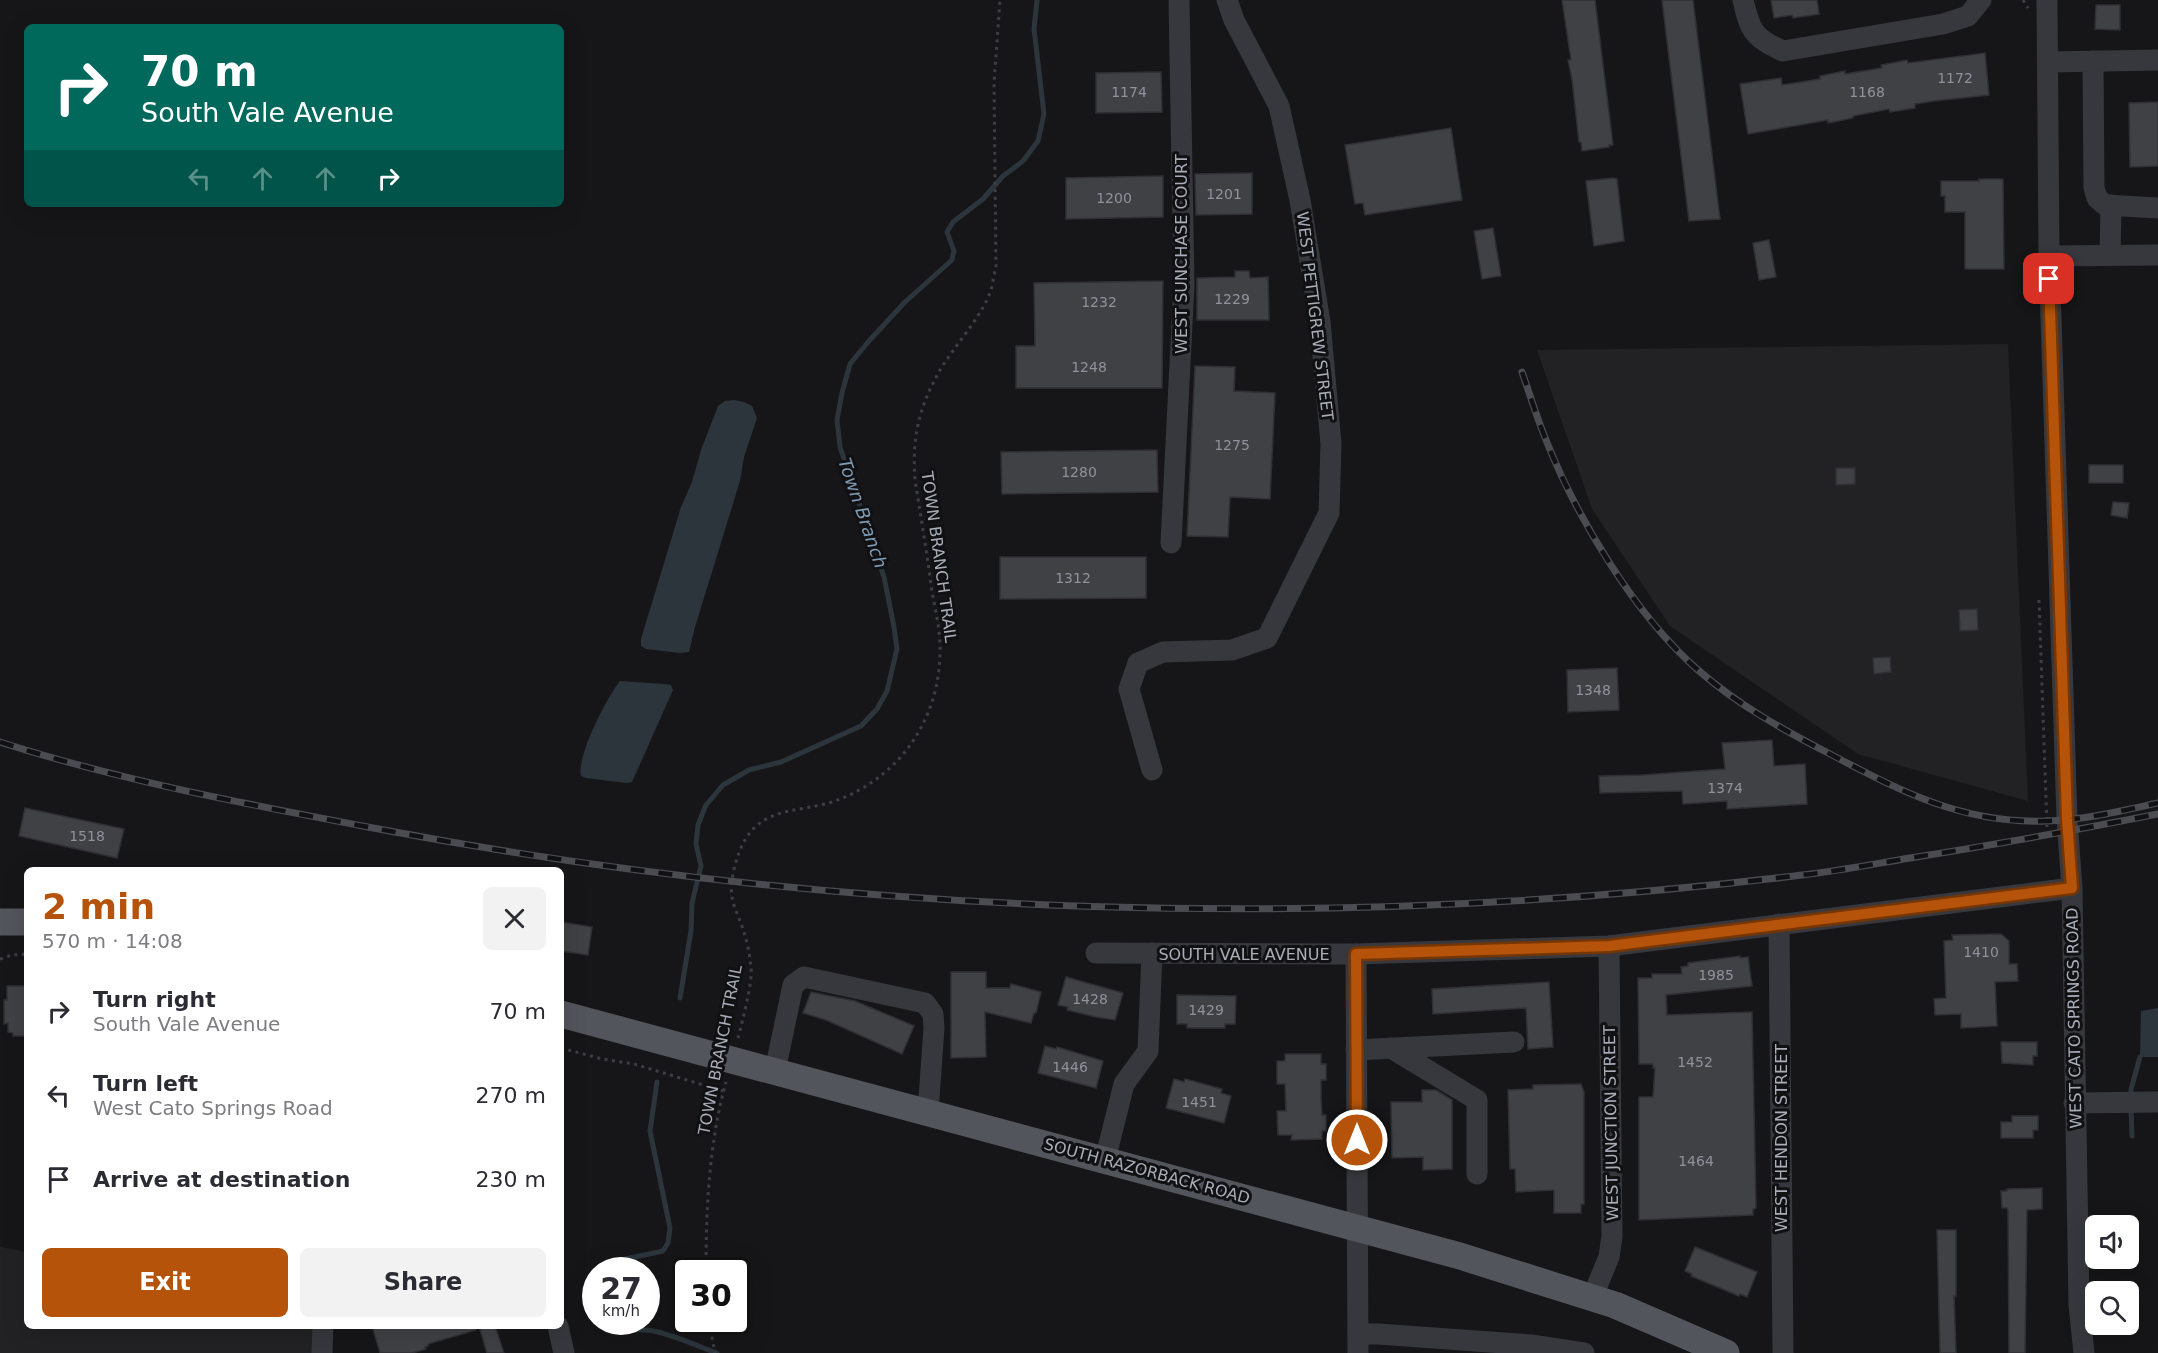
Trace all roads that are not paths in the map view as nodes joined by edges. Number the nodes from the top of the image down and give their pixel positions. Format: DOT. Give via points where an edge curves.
graph roads {
  1 [pos="1179,0"];
  2 [pos="1227,0"];
  3 [pos="1743,0"];
  4 [pos="1981,0"];
  5 [pos="2047,0"];
  6 [pos="2158,60"];
  7 [pos="2093,61"];
  8 [pos="2049,62"];
  9 [pos="2111,205"];
  10 [pos="2158,208"];
  11 [pos="2110,255"];
  12 [pos="2158,255"];
  13 [pos="2049,256"];
  14 [pos="1171,543"];
  15 [pos="1152,770"];
  16 [pos="2072,888"];
  17 [pos="24,921"];
  18 [pos="0,922"];
  19 [pos="1779,924"];
  20 [pos="1609,946"];
  21 [pos="1096,953"];
  22 [pos="1152,953"];
  23 [pos="1356,954"];
  24 [pos="564,1015"];
  25 [pos="1514,1042"];
  26 [pos="1391,1048"];
  27 [pos="1356,1050"];
  28 [pos="775,1071"];
  29 [pos="2158,1102"];
  30 [pos="2074,1103"];
  31 [pos="928,1112"];
  32 [pos="1106,1160"];
  33 [pos="1477,1174"];
  34 [pos="1357,1228"];
  35 [pos="1592,1298"];
  36 [pos="323,1329"];
  37 [pos="559,1329"];
  38 [pos="1358,1344"];
  39 [pos="322,1353"];
  40 [pos="564,1353"];
  41 [pos="1584,1353"];
  42 [pos="1726,1353"];
  43 [pos="1783,1353"];
  44 [pos="2084,1353"];
  1 -- 14 [label="street, WEST SUNCHASE COURT" via="1184,284"];
  2 -- 15 [label="street, WEST PETTIGREW STREET" via="1279,106 1300,200 1320,322 1332,444 1329,513 1267,638 1232,650 1163,652 1138,663 1129,689"];
  3 -- 4 [label="street" via="1748,24 1763,42 1783,51 1943,24 1968,16"];
  5 -- 8 [label="street, WEST CATO SPRINGS ROAD"];
  6 -- 7 [label="street"];
  7 -- 8 [label="street"];
  7 -- 9 [label="street" via="2094,188 2097,198"];
  8 -- 13 [label="street, WEST CATO SPRINGS ROAD"];
  9 -- 10 [label="street"];
  9 -- 11 [label="street"];
  11 -- 12 [label="street"];
  11 -- 13 [label="street"];
  13 -- 16 [label="street, WEST CATO SPRINGS ROAD"];
  16 -- 19 [label="street, SOUTH VALE AVENUE"];
  16 -- 30 [label="street, WEST CATO SPRINGS ROAD"];
  17 -- 18 [label="main road"];
  19 -- 20 [label="street, SOUTH VALE AVENUE"];
  19 -- 43 [label="street, WEST HENDON STREET"];
  20 -- 23 [label="street, SOUTH VALE AVENUE"];
  20 -- 35 [label="street, WEST JUNCTION STREET" via="1612,1236 1609,1257"];
  21 -- 22 [label="street, SOUTH VALE AVENUE"];
  22 -- 23 [label="street, SOUTH VALE AVENUE"];
  22 -- 32 [label="street" via="1148,1051 1124,1084"];
  23 -- 27 [label="street"];
  24 -- 28 [label="main road, SOUTH RAZORBACK ROAD"];
  25 -- 26 [label="street"];
  26 -- 27 [label="street"];
  26 -- 33 [label="street" via="1477,1100"];
  27 -- 34 [label="street"];
  28 -- 31 [label="main road, SOUTH RAZORBACK ROAD"];
  28 -- 31 [label="street" via="792,985 804,977 925,1003 933,1014 934,1028"];
  29 -- 30 [label="street"];
  30 -- 44 [label="street, WEST CATO SPRINGS ROAD" via="2079,1305"];
  31 -- 32 [label="main road, SOUTH RAZORBACK ROAD"];
  32 -- 34 [label="main road, SOUTH RAZORBACK ROAD"];
  34 -- 35 [label="main road, SOUTH RAZORBACK ROAD"];
  34 -- 38 [label="street"];
  35 -- 42 [label="main road, SOUTH RAZORBACK ROAD"];
  36 -- 39 [label="street"];
  37 -- 40 [label="street"];
  38 -- 41 [label="street" via="1378,1334 1532,1345"];
}
